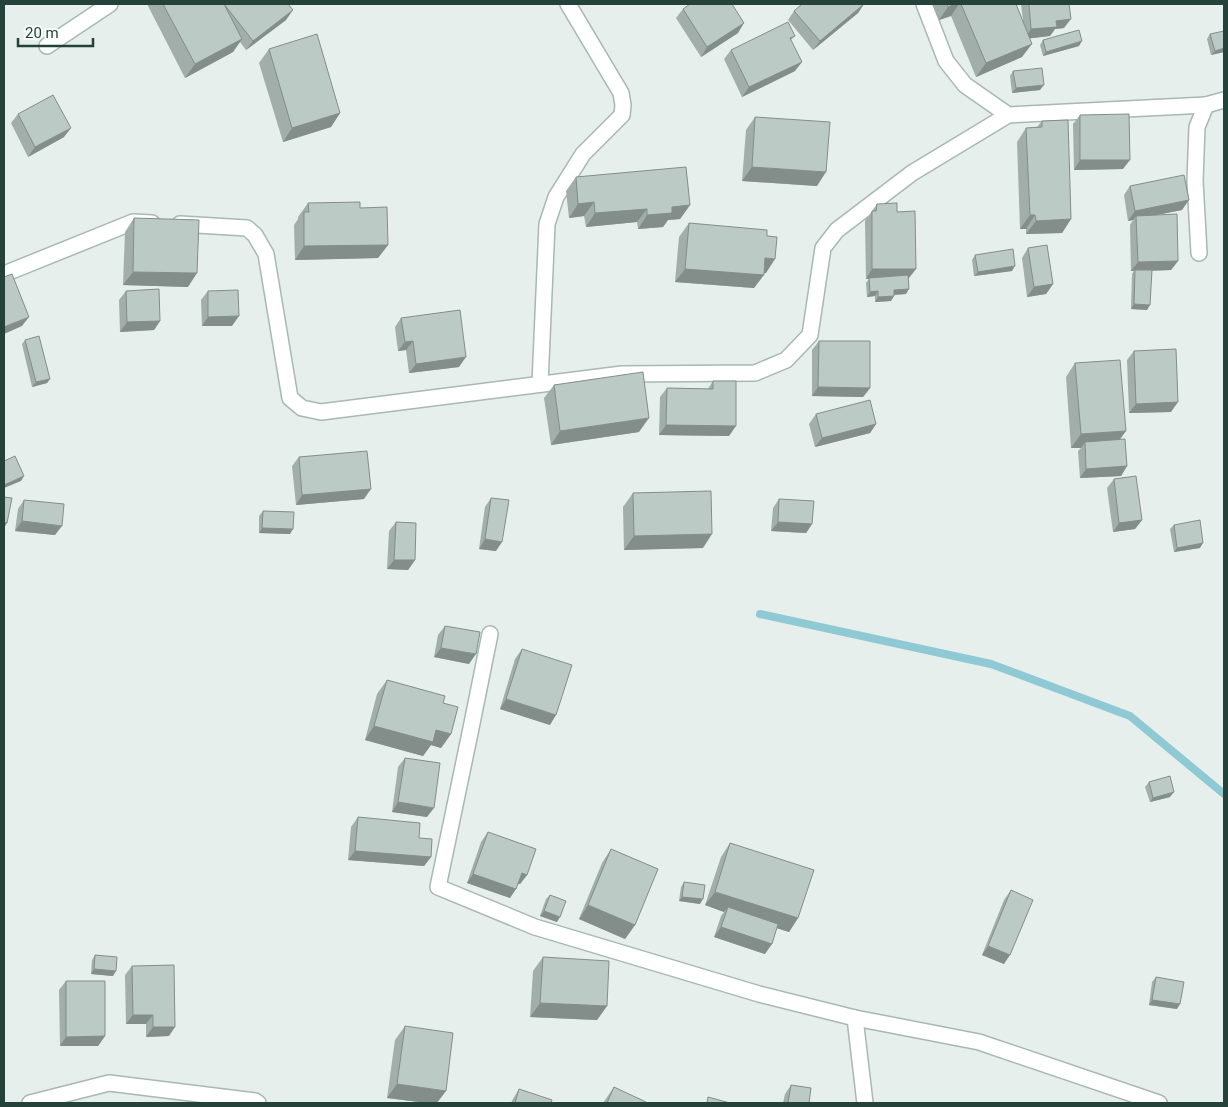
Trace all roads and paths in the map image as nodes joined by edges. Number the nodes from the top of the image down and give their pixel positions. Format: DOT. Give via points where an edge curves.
graph roads {
  1 [pos="110,4"];
  2 [pos="568,4"];
  3 [pos="924,4"];
  4 [pos="47,46"];
  5 [pos="1224,100"];
  6 [pos="1206,104"];
  7 [pos="1008,114"];
  8 [pos="1199,253"];
  9 [pos="4,274"];
  10 [pos="540,384"];
  11 [pos="490,634"];
  12 [pos="855,1018"];
  13 [pos="30,1103"];
  14 [pos="258,1103"];
  15 [pos="864,1103"];
  16 [pos="1159,1103"];
  1 -- 4 [label="street"];
  2 -- 10 [label="street" via="621,94 623,105 622,115 583,154 556,197 547,224"];
  3 -- 7 [label="street" via="946,61 965,85"];
  5 -- 6 [label="street"];
  6 -- 7 [label="street"];
  6 -- 8 [label="street" via="1197,126 1195,181"];
  7 -- 10 [label="street" via="912,173 837,230 823,248 810,335 786,360 755,373 622,374"];
  9 -- 10 [label="street" via="132,222 247,228 266,254 290,398 302,408 321,412"];
  11 -- 12 [label="street" via="438,887 535,926 759,994"];
  12 -- 15 [label="street"];
  12 -- 16 [label="street" via="979,1042"];
  13 -- 14 [label="street" via="109,1082"];
}
